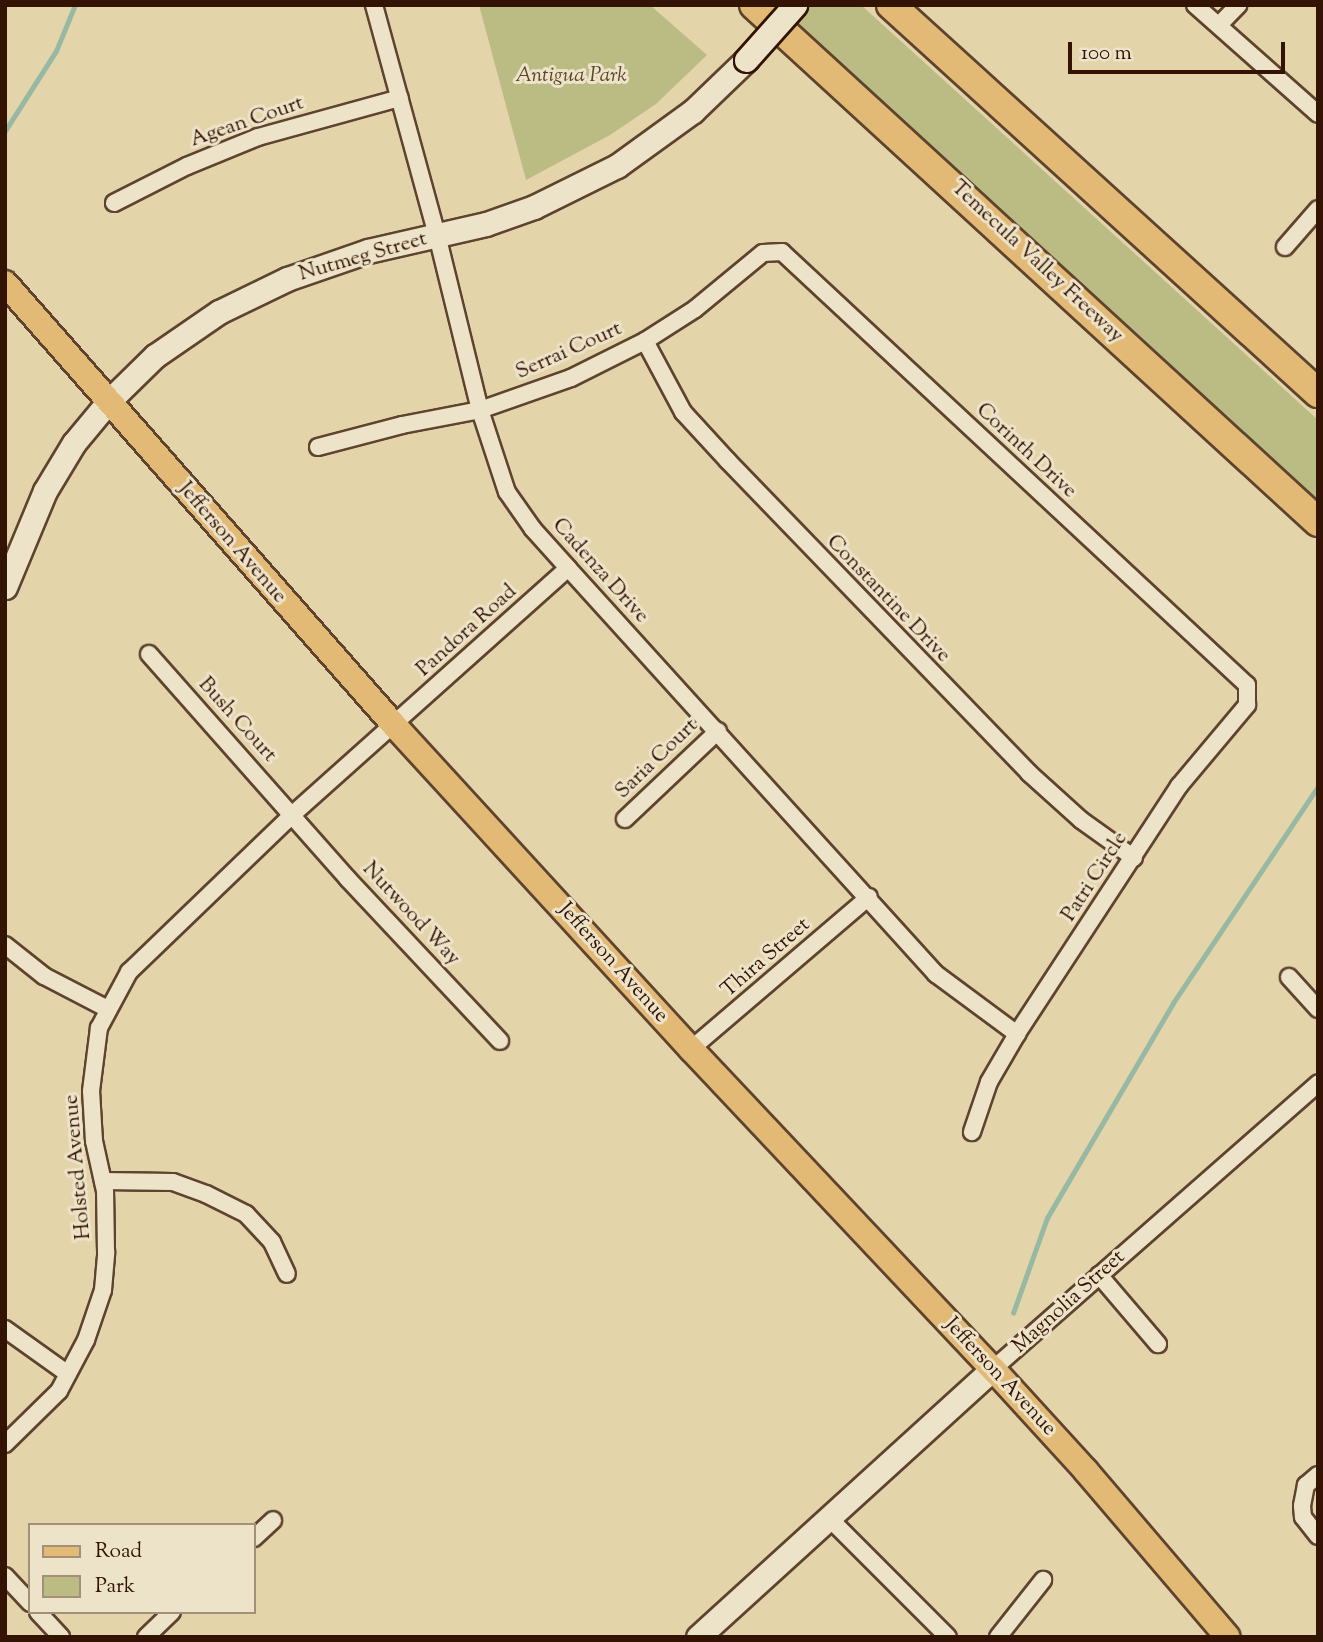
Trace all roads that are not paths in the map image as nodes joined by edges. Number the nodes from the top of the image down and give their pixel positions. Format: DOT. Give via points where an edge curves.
graph roads {
  1 [pos="374,5"];
  2 [pos="754,5"];
  3 [pos="795,5"];
  4 [pos="891,5"];
  5 [pos="1195,5"];
  6 [pos="1238,5"];
  7 [pos="1219,25"];
  8 [pos="400,98"];
  9 [pos="1318,114"];
  10 [pos="114,203"];
  11 [pos="1318,209"];
  12 [pos="437,235"];
  13 [pos="1285,247"];
  14 [pos="804,274"];
  15 [pos="5,283"];
  16 [pos="645,341"];
  17 [pos="1318,393"];
  18 [pos="108,402"];
  19 [pos="480,410"];
  20 [pos="318,447"];
  21 [pos="1318,522"];
  22 [pos="568,568"];
  23 [pos="5,587"];
  24 [pos="149,654"];
  25 [pos="1221,660"];
  26 [pos="394,725"];
  27 [pos="718,731"];
  28 [pos="292,815"];
  29 [pos="625,819"];
  30 [pos="1134,858"];
  31 [pos="869,897"];
  32 [pos="5,945"];
  33 [pos="1289,977"];
  34 [pos="108,1009"];
  35 [pos="1318,1009"];
  36 [pos="1017,1034"];
  37 [pos="500,1041"];
  38 [pos="691,1049"];
  39 [pos="1318,1083"];
  40 [pos="972,1132"];
  41 [pos="103,1181"];
  42 [pos="287,1274"];
  43 [pos="1098,1275"];
  44 [pos="5,1329"];
  45 [pos="1158,1344"];
  46 [pos="993,1369"];
  47 [pos="68,1374"];
  48 [pos="5,1444"];
  49 [pos="1318,1475"];
  50 [pos="829,1518"];
  51 [pos="273,1520"];
  52 [pos="256,1536"];
  53 [pos="1318,1536"];
  54 [pos="5,1576"];
  55 [pos="1043,1580"];
  56 [pos="28,1601"];
  57 [pos="40,1614"];
  58 [pos="171,1614"];
  59 [pos="61,1637"];
  60 [pos="146,1637"];
  61 [pos="698,1637"];
  62 [pos="948,1637"];
  63 [pos="998,1637"];
  64 [pos="1228,1637"];
  1 -- 8 [label="street, Cadenza Drive"];
  2 -- 21 [label="highway, Temecula Valley Freeway"];
  3 -- 12 [label="main road, Nutmeg Street, bridge" via="694,111 617,166 534,207"];
  4 -- 17 [label="highway"];
  5 -- 7 [label="street"];
  6 -- 7 [label="street"];
  7 -- 9 [label="street"];
  8 -- 10 [label="street, Agean Court" via="258,137"];
  8 -- 12 [label="street, Cadenza Drive"];
  11 -- 13 [label="street"];
  12 -- 18 [label="main road, Nutmeg Street" via="368,251 287,279 219,312 155,356"];
  12 -- 19 [label="street, Cadenza Drive"];
  14 -- 16 [label="street, Serrai Court" via="782,252 763,253 695,309"];
  14 -- 25 [label="street, Corinth Drive"];
  15 -- 18 [label="main road, Jefferson Avenue"];
  16 -- 19 [label="street, Serrai Court" via="571,378"];
  16 -- 30 [label="street, Constantine Drive" via="683,412 728,461 1029,773 1081,820"];
  18 -- 23 [label="main road, Nutmeg Street" via="74,443 45,491"];
  18 -- 26 [label="main road, Jefferson Avenue"];
  19 -- 20 [label="street, Serrai Court"];
  19 -- 22 [label="street, Cadenza Drive" via="507,492"];
  22 -- 26 [label="street, Pandora Road"];
  22 -- 27 [label="street, Cadenza Drive"];
  24 -- 28 [label="street, Bush Court"];
  25 -- 30 [label="street, Patri Circle" via="1247,685 1247,705 1179,786"];
  26 -- 28 [label="street, Holsted Avenue"];
  26 -- 38 [label="main road, Jefferson Avenue"];
  27 -- 29 [label="street, Saria Court"];
  27 -- 31 [label="street, Cadenza Drive"];
  28 -- 34 [label="street, Holsted Avenue" via="129,972"];
  28 -- 37 [label="street, Nutwood Way"];
  30 -- 36 [label="street, Patri Circle"];
  31 -- 36 [label="street, Cadenza Drive" via="936,974"];
  31 -- 38 [label="street, Thira Street"];
  32 -- 34 [label="street" via="44,976"];
  33 -- 35 [label="street"];
  34 -- 41 [label="street, Holsted Avenue" via="99,1028 91,1091 94,1141"];
  36 -- 40 [label="street, Patri Circle" via="989,1082"];
  38 -- 46 [label="main road, Jefferson Avenue"];
  39 -- 43 [label="street, Magnolia Street"];
  41 -- 42 [label="street" via="173,1182 246,1214 272,1242"];
  41 -- 47 [label="street, Holsted Avenue" via="103,1290 86,1340"];
  43 -- 45 [label="street"];
  43 -- 46 [label="street, Magnolia Street"];
  44 -- 47 [label="street"];
  46 -- 50 [label="main road, Magnolia Street"];
  46 -- 64 [label="main road, Jefferson Avenue"];
  47 -- 48 [label="street, Holsted Avenue" via="59,1391"];
  49 -- 53 [label="street" via="1306,1485 1302,1506 1303,1517"];
  50 -- 61 [label="main road, Magnolia Street"];
  50 -- 62 [label="street"];
  51 -- 52 [label="street"];
  54 -- 56 [label="street"];
  55 -- 63 [label="street"];
  57 -- 59 [label="street"];
  58 -- 60 [label="street"];
}
